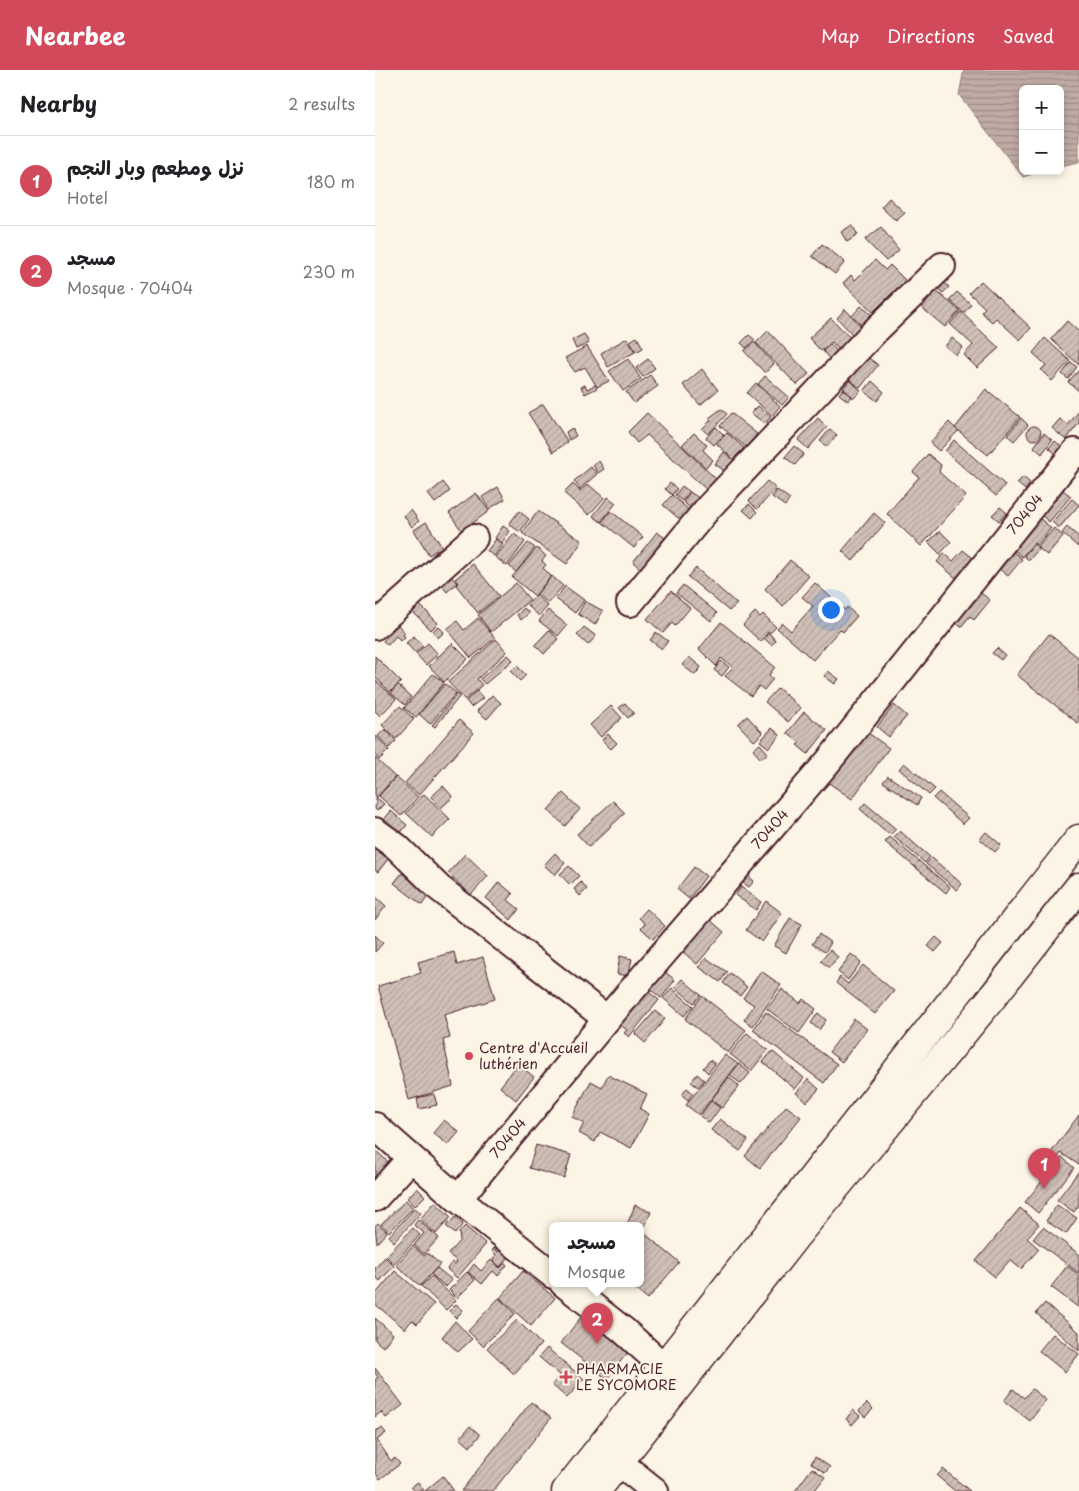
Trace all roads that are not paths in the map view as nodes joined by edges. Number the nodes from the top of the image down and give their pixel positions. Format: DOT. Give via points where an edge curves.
graph roads {
  1 [pos="942,266"];
  2 [pos="1075,452"];
  3 [pos="474,538"];
  4 [pos="630,603"];
  5 [pos="375,626"];
  6 [pos="375,831"];
  7 [pos="1079,839"];
  8 [pos="1079,887"];
  9 [pos="607,1019"];
  10 [pos="375,1126"];
  11 [pos="411,1158"];
  12 [pos="375,1198"];
  13 [pos="458,1199"];
  14 [pos="549,1272"];
  15 [pos="568,1287"];
  16 [pos="663,1366"];
  17 [pos="609,1455"];
  18 [pos="566,1491"];
  19 [pos="596,1491"];
  20 [pos="655,1491"];
  1 -- 4 [label="street" via="875,331 708,508"];
  2 -- 9 [label="street, 70404" via="827,763"];
  3 -- 5 [label="street"];
  6 -- 9 [label="street" via="397,847 439,888"];
  7 -- 16 [label="main road"];
  8 -- 17 [label="main road" via="795,1237"];
  9 -- 13 [label="street, 70404"];
  10 -- 11 [label="street"];
  11 -- 12 [label="street"];
  11 -- 13 [label="street"];
  13 -- 14 [label="street"];
  15 -- 16 [label="street"];
  16 -- 17 [label="main road"];
  17 -- 18 [label="main road"];
  17 -- 19 [label="main road"];
  17 -- 20 [label="street"];
}
